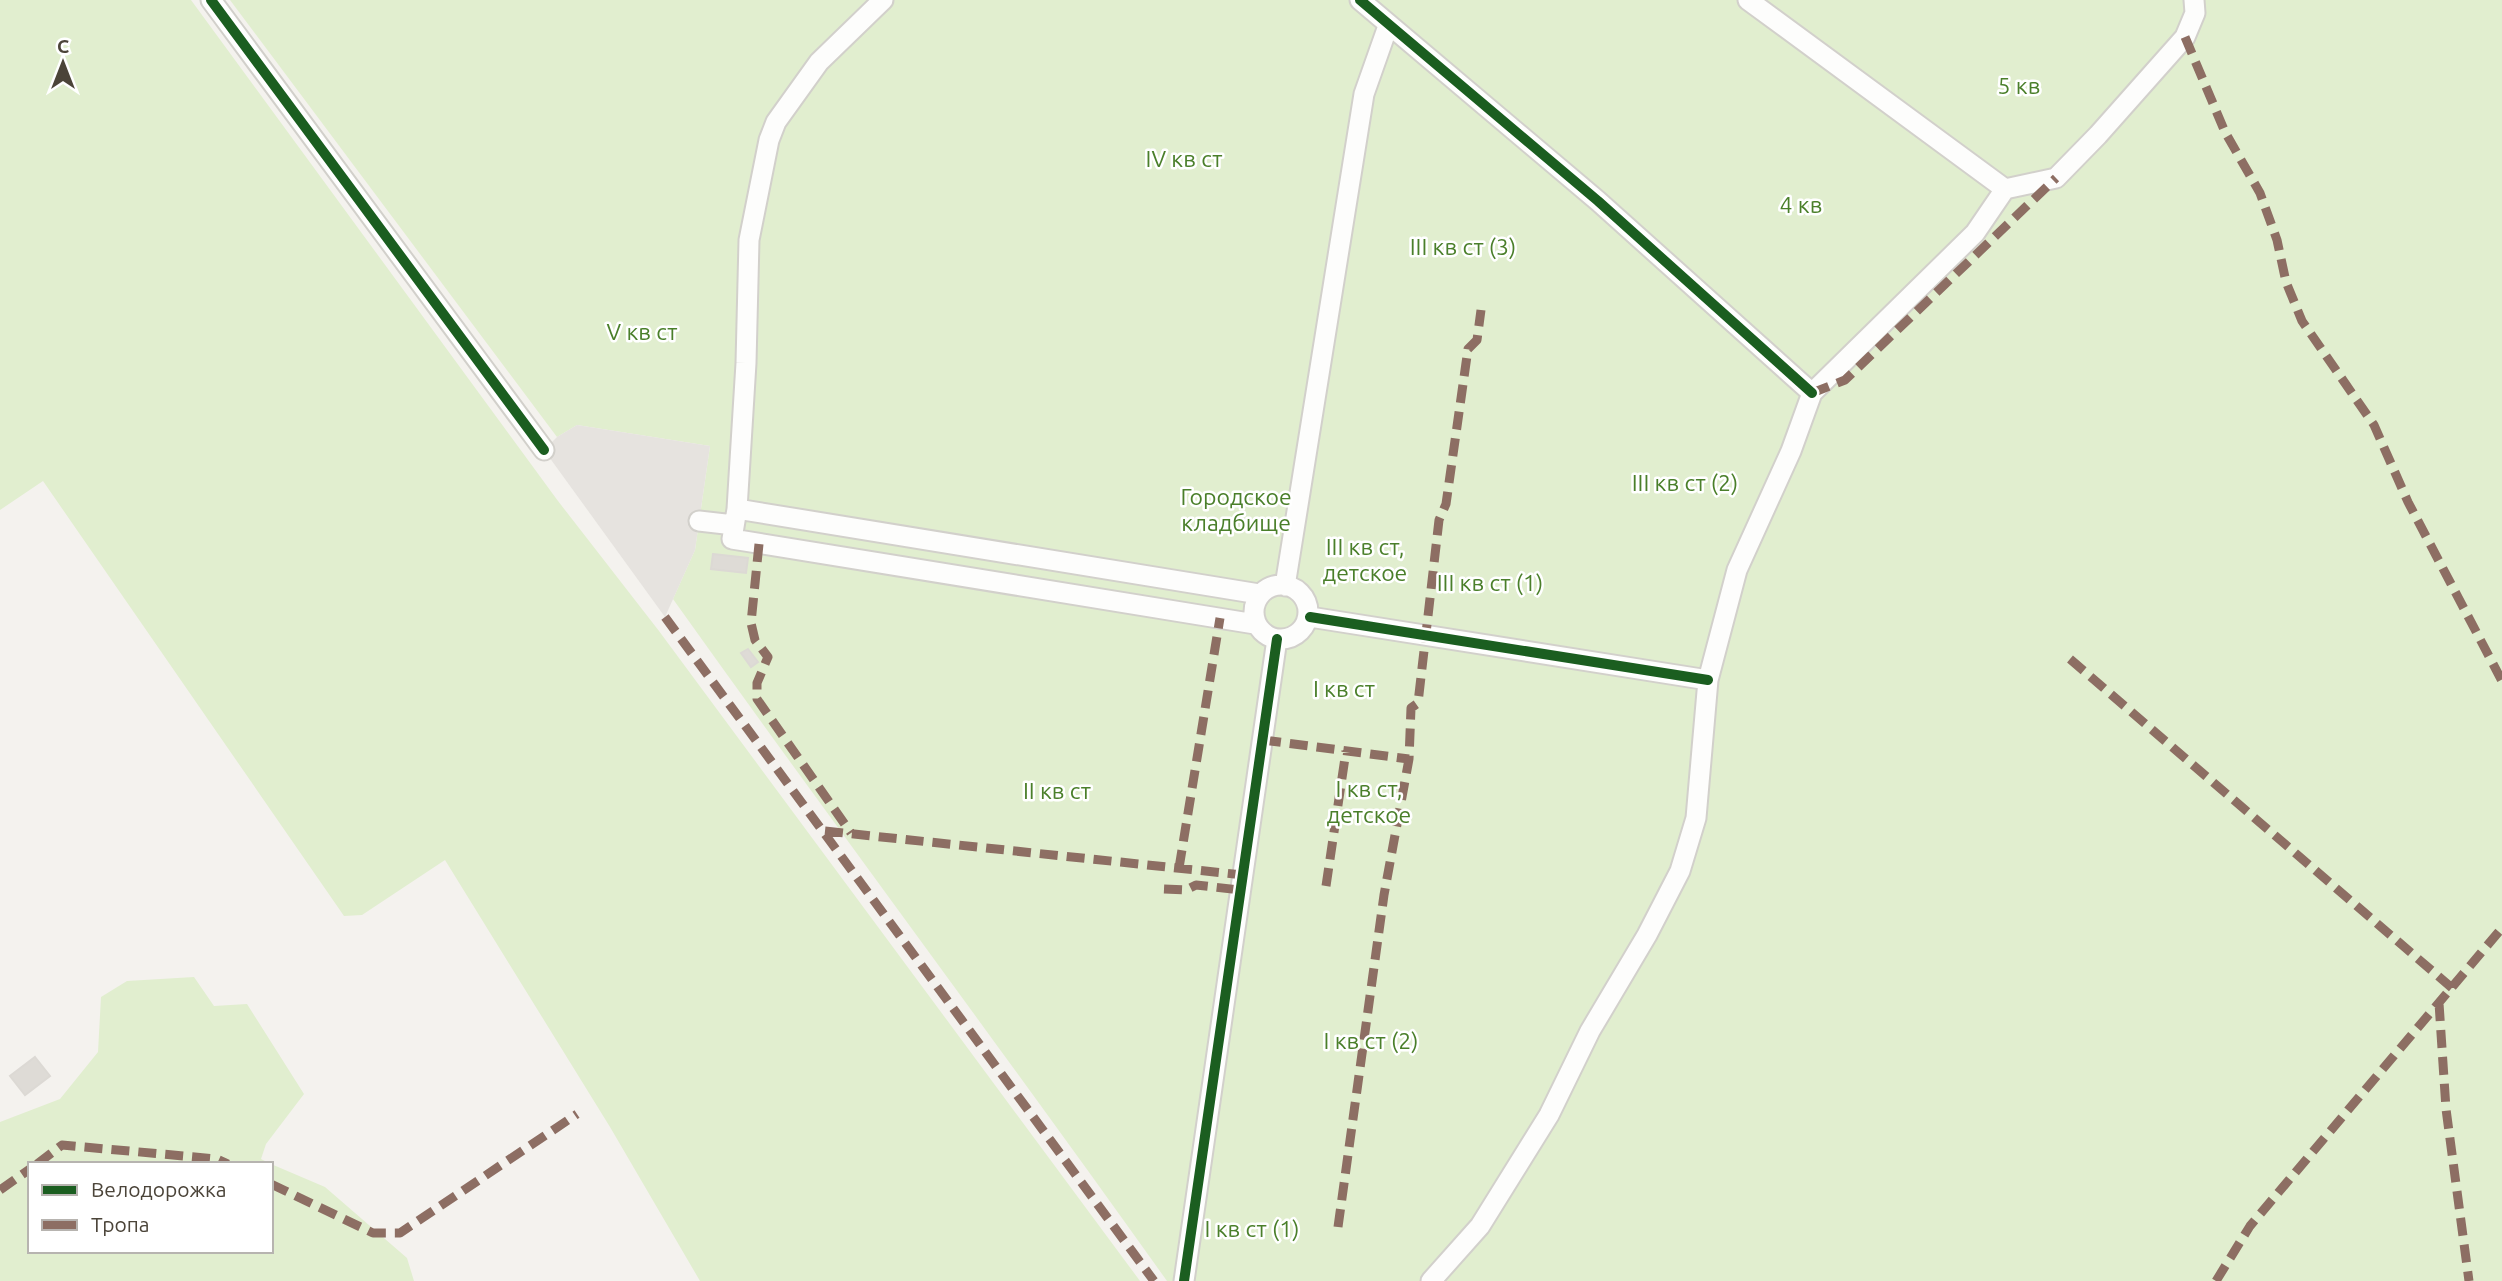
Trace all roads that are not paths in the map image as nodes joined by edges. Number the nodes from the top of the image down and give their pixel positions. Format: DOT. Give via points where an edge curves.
graph roads {
  1 [pos="211,0"];
  2 [pos="883,0"];
  3 [pos="1748,0"];
  4 [pos="2194,0"];
  5 [pos="1376,10"];
  6 [pos="2005,189"];
  7 [pos="1812,393"];
  8 [pos="544,450"];
  9 [pos="736,517"];
  10 [pos="699,521"];
  11 [pos="1285,586"];
  12 [pos="1259,594"];
  13 [pos="1310,617"];
  14 [pos="1255,624"];
  15 [pos="1278,639"];
  16 [pos="1708,680"];
  17 [pos="1184,1281"];
  18 [pos="1431,1281"];
  1 -- 8 [label="street"];
  2 -- 9 [label="street" via="819,62 776,122 769,140 749,240"];
  3 -- 6 [label="street"];
  4 -- 6 [label="street" via="2195,13 2185,37 2056,178"];
  5 -- 7 [label="street"];
  5 -- 11 [label="street"];
  6 -- 7 [label="street" via="1975,233"];
  7 -- 16 [label="street" via="1737,570"];
  9 -- 10 [label="street"];
  9 -- 12 [label="street"];
  9 -- 14 [label="street" via="732,539"];
  11 -- 12 [label="street" via="1269,587"];
  11 -- 13 [label="street" via="1306,599"];
  12 -- 14 [label="street"];
  13 -- 15 [label="street" via="1293,637"];
  13 -- 16 [label="street"];
  14 -- 15 [label="street"];
  15 -- 17 [label="street"];
  16 -- 18 [label="street" via="1696,818 1680,871 1590,1031 1549,1115 1480,1226"];
}
